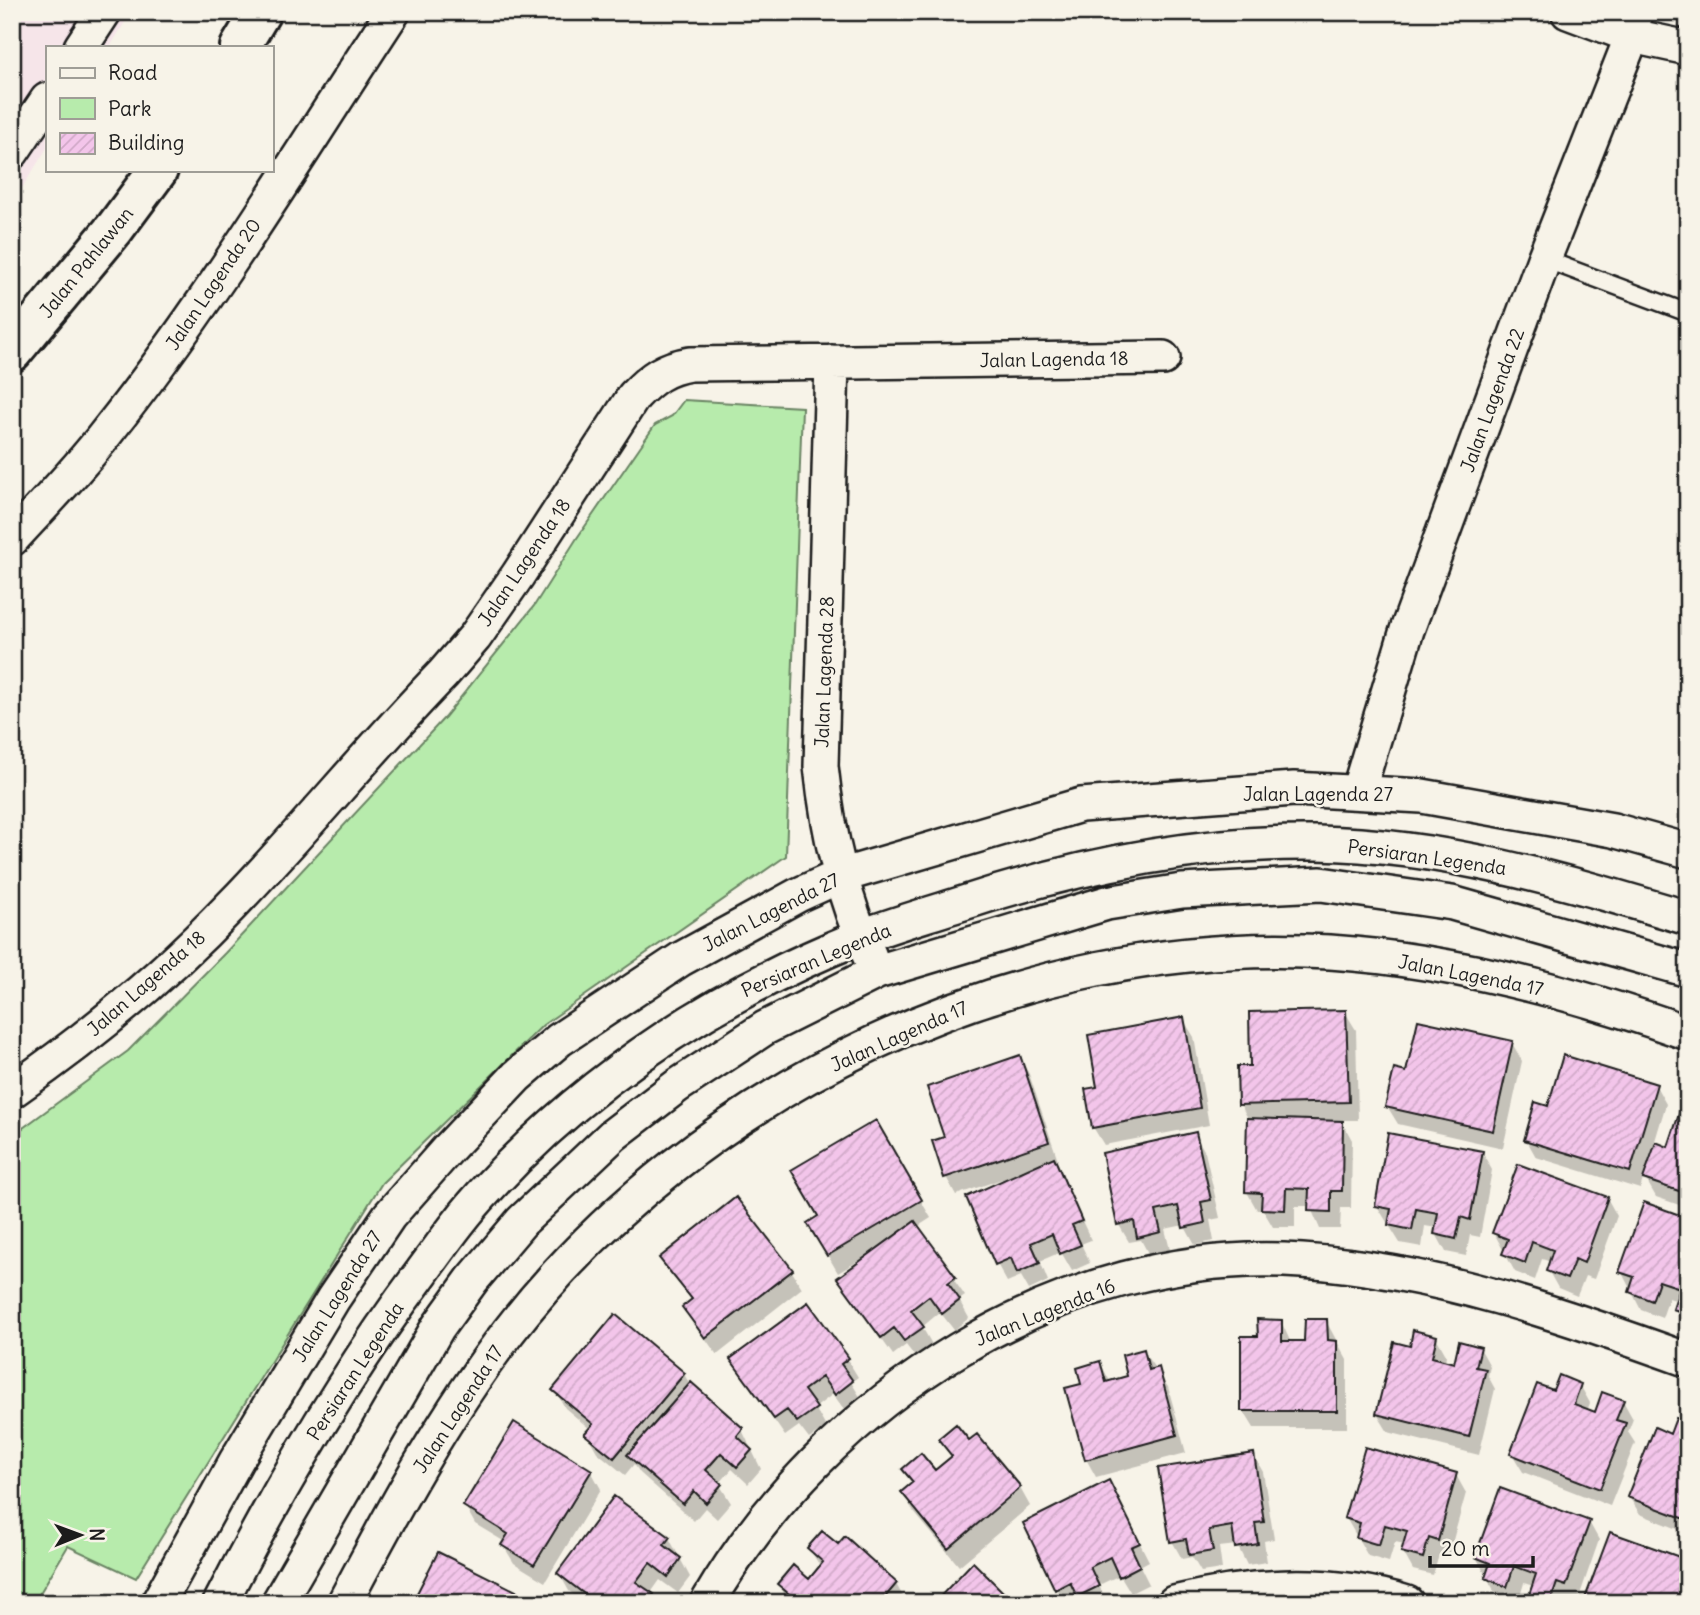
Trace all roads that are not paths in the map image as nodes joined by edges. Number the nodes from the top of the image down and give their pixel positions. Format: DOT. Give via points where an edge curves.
graph roads {
  1 [pos="104,12"];
  2 [pos="261,12"];
  3 [pos="393,12"];
  4 [pos="1568,12"];
  5 [pos="1633,24"];
  6 [pos="82,46"];
  7 [pos="241,46"];
  8 [pos="1688,48"];
  9 [pos="46,101"];
  10 [pos="12,152"];
  11 [pos="157,172"];
  12 [pos="1544,259"];
  13 [pos="1688,313"];
  14 [pos="12,352"];
  15 [pos="1163,358"];
  16 [pos="832,362"];
  17 [pos="12,539"];
  18 [pos="1358,792"];
  19 [pos="1688,851"];
  20 [pos="840,876"];
  21 [pos="1688,918"];
  22 [pos="861,937"];
  23 [pos="1688,970"];
  24 [pos="877,972"];
  25 [pos="1688,1033"];
  26 [pos="12,1091"];
  27 [pos="1688,1360"];
  28 [pos="158,1603"];
  29 [pos="220,1603"];
  30 [pos="278,1603"];
  31 [pos="344,1603"];
  32 [pos="707,1603"];
  33 [pos="1174,1603"];
  34 [pos="1407,1603"];
  1 -- 6 [label="street"];
  2 -- 7 [label="street"];
  3 -- 17 [label="street, Jalan Lagenda 20" via="270,201 133,398"];
  4 -- 5 [label="street"];
  5 -- 8 [label="street"];
  5 -- 12 [label="street, Jalan Lagenda 22"];
  9 -- 10 [label="street"];
  11 -- 14 [label="street, Jalan Pahlawan"];
  12 -- 13 [label="lane"];
  12 -- 18 [label="street, Jalan Lagenda 22" via="1407,630"];
  15 -- 16 [label="street, Jalan Lagenda 18"];
  16 -- 20 [label="street, Jalan Lagenda 28" via="821,766 828,829"];
  16 -- 26 [label="street, Jalan Lagenda 18" via="690,363 652,377 634,396 497,605 443,674 173,964"];
  18 -- 19 [label="street, Jalan Lagenda 27" via="1449,800 1613,830"];
  18 -- 20 [label="street, Jalan Lagenda 27" via="1294,789 1081,805"];
  20 -- 22 [label="street, Jalan Lagenda 28"];
  20 -- 28 [label="street, Jalan Lagenda 27" via="681,959 559,1040 517,1076 448,1149 389,1216 333,1298"];
  21 -- 22 [label="street, Persiaran Legenda" via="1545,876 1451,856 1318,843 1175,852 1096,866 996,892"];
  22 -- 24 [label="street, Jalan Lagenda 28"];
  22 -- 29 [label="street, Persiaran Legenda" via="738,993 651,1046 583,1098 485,1191 369,1343 268,1509"];
  23 -- 24 [label="street, Persiaran Legenda" via="1452,903 1321,884 1182,891 1107,903"];
  24 -- 30 [label="street, Persiaran Legenda" via="765,1028 677,1086 613,1135 522,1221 438,1327"];
  25 -- 31 [label="street, Jalan Lagenda 17" via="1600,1003 1466,970 1358,954 1294,951 1182,955 1110,964 991,996 900,1032 764,1103 652,1183 591,1239 509,1331 383,1529"];
  27 -- 32 [label="street, Jalan Lagenda 16" via="1521,1304 1372,1270 1242,1259 1125,1279 1066,1299 957,1349 886,1400 788,1493"];
  33 -- 34 [label="street" via="1250,1588 1294,1587 1342,1589"];
}
